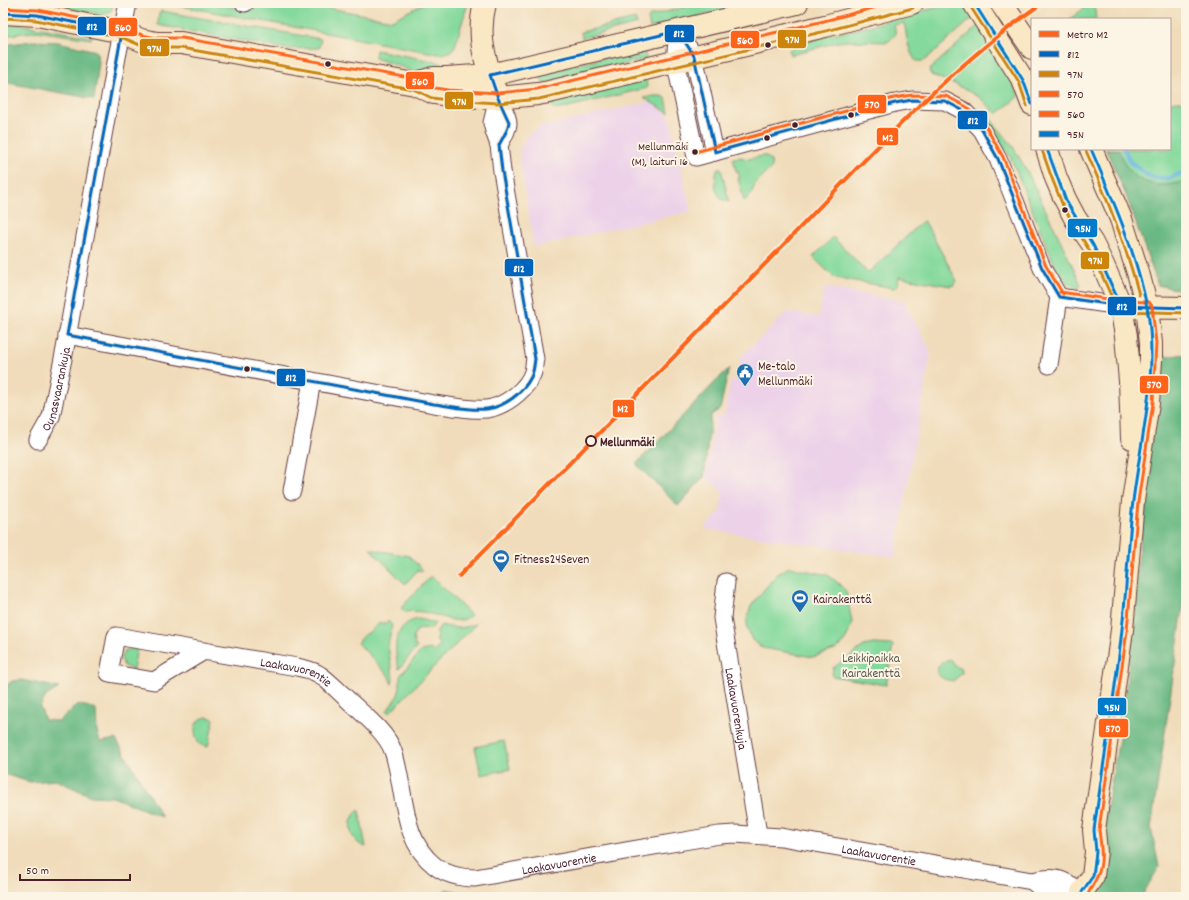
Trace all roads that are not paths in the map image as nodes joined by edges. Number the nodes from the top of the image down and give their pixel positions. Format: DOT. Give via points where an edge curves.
graph roads {
  1 [pos="128,3"];
  2 [pos="485,3"];
  3 [pos="797,3"];
  4 [pos="912,3"];
  5 [pos="974,3"];
  6 [pos="1001,3"];
  7 [pos="3,13"];
  8 [pos="122,32"];
  9 [pos="678,32"];
  10 [pos="1031,47"];
  11 [pos="684,59"];
  12 [pos="490,75"];
  13 [pos="414,84"];
  14 [pos="498,98"];
  15 [pos="1031,101"];
  16 [pos="1047,150"];
  17 [pos="1091,150"];
  18 [pos="716,152"];
  19 [pos="1060,297"];
  20 [pos="1121,306"];
  21 [pos="1147,307"];
  22 [pos="1186,308"];
  23 [pos="67,335"];
  24 [pos="1049,365"];
  25 [pos="312,380"];
  26 [pos="38,440"];
  27 [pos="292,492"];
  28 [pos="1134,501"];
  29 [pos="726,582"];
  30 [pos="204,651"];
  31 [pos="758,834"];
  32 [pos="1082,894"];
  1 -- 8 [label="street, Ounasvaarankuja"];
  2 -- 12 [label="main road" via="481,42"];
  3 -- 9 [label="main road"];
  4 -- 11 [label="main road"];
  5 -- 15 [label="main road" via="1023,80"];
  6 -- 10 [label="main road"];
  7 -- 8 [label="main road" via="37,15"];
  8 -- 13 [label="main road" via="157,43 181,42"];
  8 -- 23 [label="street, Ounasvaarankuja"];
  9 -- 11 [label="street"];
  9 -- 12 [label="main road"];
  11 -- 14 [label="main road" via="538,94"];
  11 -- 18 [label="street"];
  11 -- 18 [label="street" via="696,157"];
  12 -- 13 [label="main road" via="433,78"];
  12 -- 14 [label="main road"];
  13 -- 14 [label="main road" via="447,95"];
  14 -- 25 [label="street" via="492,123 499,145 535,359 528,382 507,401 492,408 477,409 434,404"];
  16 -- 20 [label="main road" via="1065,199 1094,248"];
  17 -- 21 [label="main road" via="1128,238"];
  18 -- 19 [label="street" via="895,103 912,100 945,101 964,111 982,130 998,159 1042,268"];
  19 -- 20 [label="street"];
  19 -- 24 [label="street"];
  20 -- 21 [label="main road"];
  20 -- 28 [label="main road" via="1130,381"];
  21 -- 22 [label="main road"];
  21 -- 28 [label="main road" via="1151,343 1148,396"];
  23 -- 25 [label="street"];
  23 -- 26 [label="street, Ounasvaarankuja" via="51,416"];
  25 -- 27 [label="street"];
  28 -- 32 [label="main road" via="1122,630 1094,830 1083,849 1079,875"];
  29 -- 31 [label="street, Laakavuorenkuja" via="722,618"];
  30 -- 30 [label="street, Laakavuorentie" via="116,636 109,673 154,681"];
  30 -- 31 [label="street, Laakavuorentie" via="308,669 323,677 371,722 389,743 396,759 411,832 417,845 428,860 452,875 475,878 719,835"];
  31 -- 32 [label="street, Laakavuorentie" via="1032,881 1046,877 1065,881"];
}
